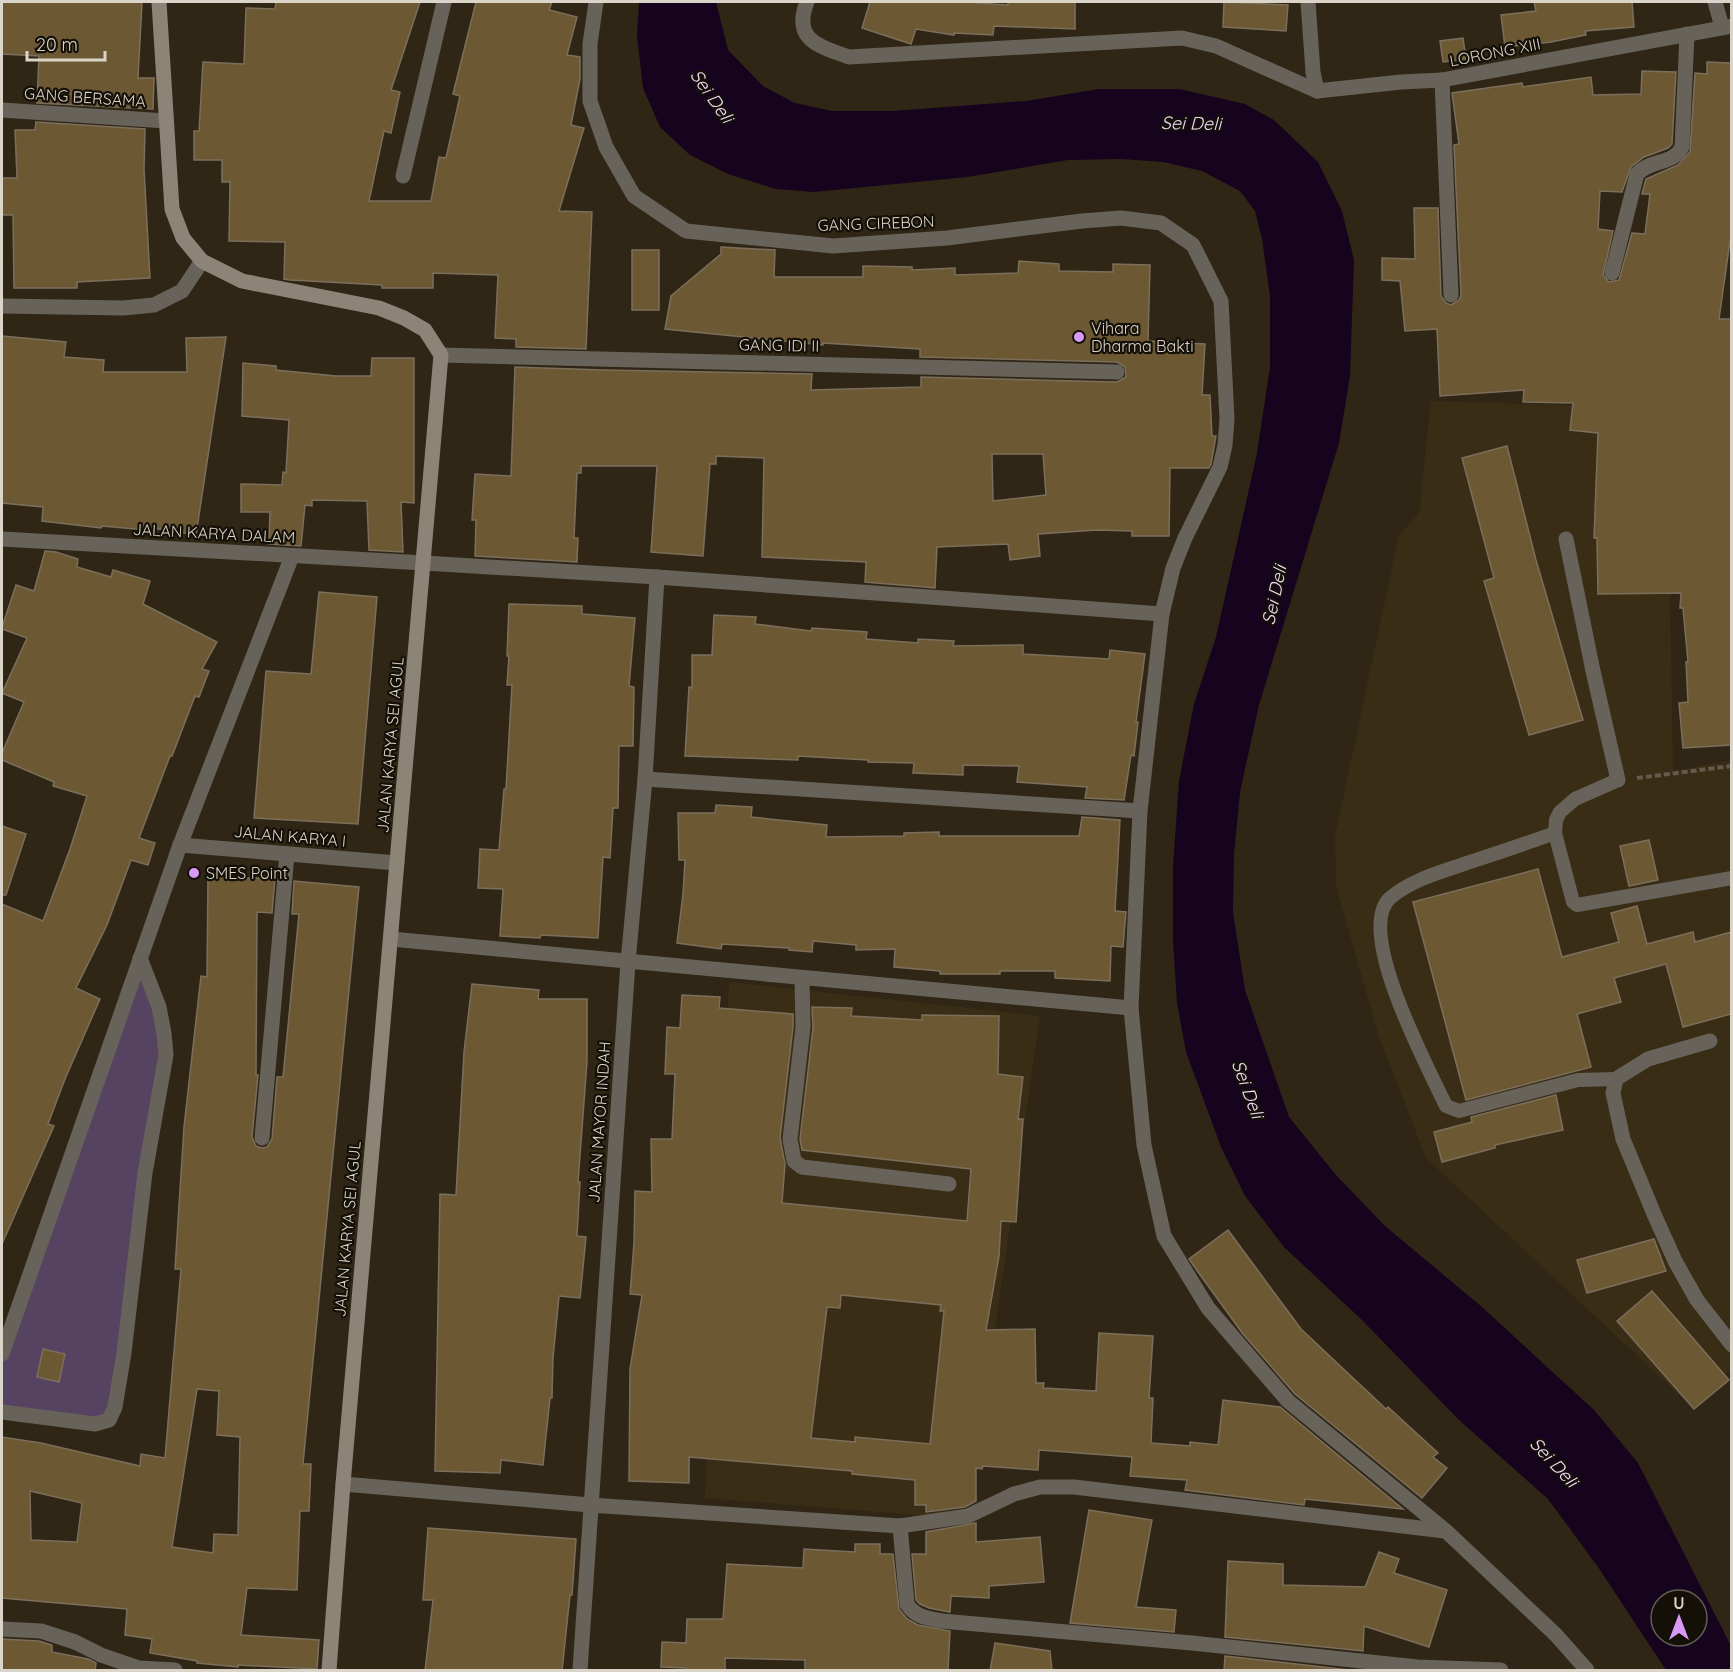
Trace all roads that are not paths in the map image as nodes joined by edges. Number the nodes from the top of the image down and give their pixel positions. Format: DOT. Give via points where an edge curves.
graph roads {
  1 [pos="159,2"];
  2 [pos="444,2"];
  3 [pos="596,2"];
  4 [pos="807,2"];
  5 [pos="1308,2"];
  6 [pos="1715,2"];
  7 [pos="1727,27"];
  8 [pos="1687,34"];
  9 [pos="1442,80"];
  10 [pos="1317,91"];
  11 [pos="2,110"];
  12 [pos="166,121"];
  13 [pos="404,176"];
  14 [pos="202,261"];
  15 [pos="1612,273"];
  16 [pos="1451,295"];
  17 [pos="2,306"];
  18 [pos="441,355"];
  19 [pos="1117,372"];
  20 [pos="1566,538"];
  21 [pos="2,539"];
  22 [pos="292,556"];
  23 [pos="424,563"];
  24 [pos="657,577"];
  25 [pos="1162,614"];
  26 [pos="645,779"];
  27 [pos="1618,780"];
  28 [pos="1140,811"];
  29 [pos="1555,833"];
  30 [pos="180,845"];
  31 [pos="287,854"];
  32 [pos="397,863"];
  33 [pos="1731,878"];
  34 [pos="391,939"];
  35 [pos="140,958"];
  36 [pos="628,962"];
  37 [pos="802,978"];
  38 [pos="1131,1008"];
  39 [pos="1710,1041"];
  40 [pos="1616,1079"];
  41 [pos="262,1138"];
  42 [pos="949,1184"];
  43 [pos="1731,1345"];
  44 [pos="2,1354"];
  45 [pos="2,1412"];
  46 [pos="343,1484"];
  47 [pos="590,1505"];
  48 [pos="900,1526"];
  49 [pos="1446,1532"];
  50 [pos="2,1629"];
  51 [pos="175,1671"];
  52 [pos="329,1671"];
  53 [pos="580,1671"];
  54 [pos="1501,1671"];
  55 [pos="1587,1671"];
  1 -- 12 [label="main road"];
  2 -- 13 [label="street"];
  3 -- 25 [label="street, GANG CIREBON" via="590,44 590,101 606,147 634,196 686,231 833,246 947,238 1121,218 1161,223 1193,245 1221,301 1225,446 1220,467 1173,568"];
  4 -- 10 [label="street" via="803,30 815,45 849,57 1182,38 1216,46"];
  5 -- 10 [label="street"];
  6 -- 7 [label="street"];
  7 -- 8 [label="street, LORONG XIII"];
  8 -- 9 [label="street, LORONG XIII"];
  8 -- 15 [label="street" via="1682,147 1675,157 1649,164 1637,174"];
  9 -- 10 [label="street"];
  9 -- 16 [label="street, LORONG XIII"];
  11 -- 12 [label="street, GANG BERSAMA"];
  12 -- 14 [label="main road" via="172,209 183,238"];
  14 -- 17 [label="street" via="182,291 154,305"];
  14 -- 18 [label="main road" via="242,281 379,308 425,330"];
  18 -- 19 [label="street, GANG IDI II"];
  18 -- 23 [label="main road, JALAN KARYA SEI AGUL"];
  20 -- 27 [label="street"];
  21 -- 22 [label="street, JALAN KARYA DALAM"];
  22 -- 23 [label="street, JALAN KARYA DALAM"];
  22 -- 30 [label="street"];
  23 -- 24 [label="street, JALAN KARYA DALAM"];
  23 -- 32 [label="main road, JALAN KARYA SEI AGUL"];
  24 -- 25 [label="street, JALAN KARYA DALAM"];
  24 -- 26 [label="street, JALAN MAYOR INDAH"];
  25 -- 28 [label="street"];
  26 -- 28 [label="street"];
  26 -- 36 [label="street, JALAN MAYOR INDAH"];
  27 -- 29 [label="lane" via="1575,799 1560,812"];
  28 -- 38 [label="street"];
  29 -- 33 [label="lane" via="1577,905"];
  29 -- 40 [label="lane" via="1411,882 1388,900 1379,921 1382,946 1394,993 1446,1106 1459,1111 1578,1080"];
  30 -- 31 [label="street, JALAN KARYA I"];
  30 -- 35 [label="street"];
  31 -- 32 [label="street, JALAN KARYA I"];
  31 -- 41 [label="street"];
  32 -- 34 [label="main road, JALAN KARYA SEI AGUL"];
  34 -- 36 [label="street"];
  34 -- 46 [label="main road, JALAN KARYA SEI AGUL"];
  35 -- 44 [label="street"];
  35 -- 45 [label="street" via="159,1007 166,1055 145,1173 115,1407 109,1420 95,1424"];
  36 -- 37 [label="street"];
  36 -- 47 [label="street, JALAN MAYOR INDAH"];
  37 -- 38 [label="street"];
  37 -- 42 [label="street" via="803,1028 790,1138 794,1161 802,1167"];
  38 -- 49 [label="street" via="1144,1145 1164,1236 1208,1308 1288,1401"];
  39 -- 40 [label="street" via="1648,1059"];
  40 -- 43 [label="street" via="1613,1093 1623,1139 1654,1214 1675,1261"];
  46 -- 47 [label="street"];
  46 -- 52 [label="main road, JALAN KARYA SEI AGUL"];
  47 -- 48 [label="street"];
  47 -- 53 [label="street, JALAN MAYOR INDAH"];
  48 -- 49 [label="street" via="968,1516 1014,1494 1040,1487 1074,1487"];
  48 -- 54 [label="street" via="907,1604 919,1616 1417,1667"];
  49 -- 55 [label="street" via="1556,1635"];
  50 -- 51 [label="street" via="41,1631 139,1668"];
}
